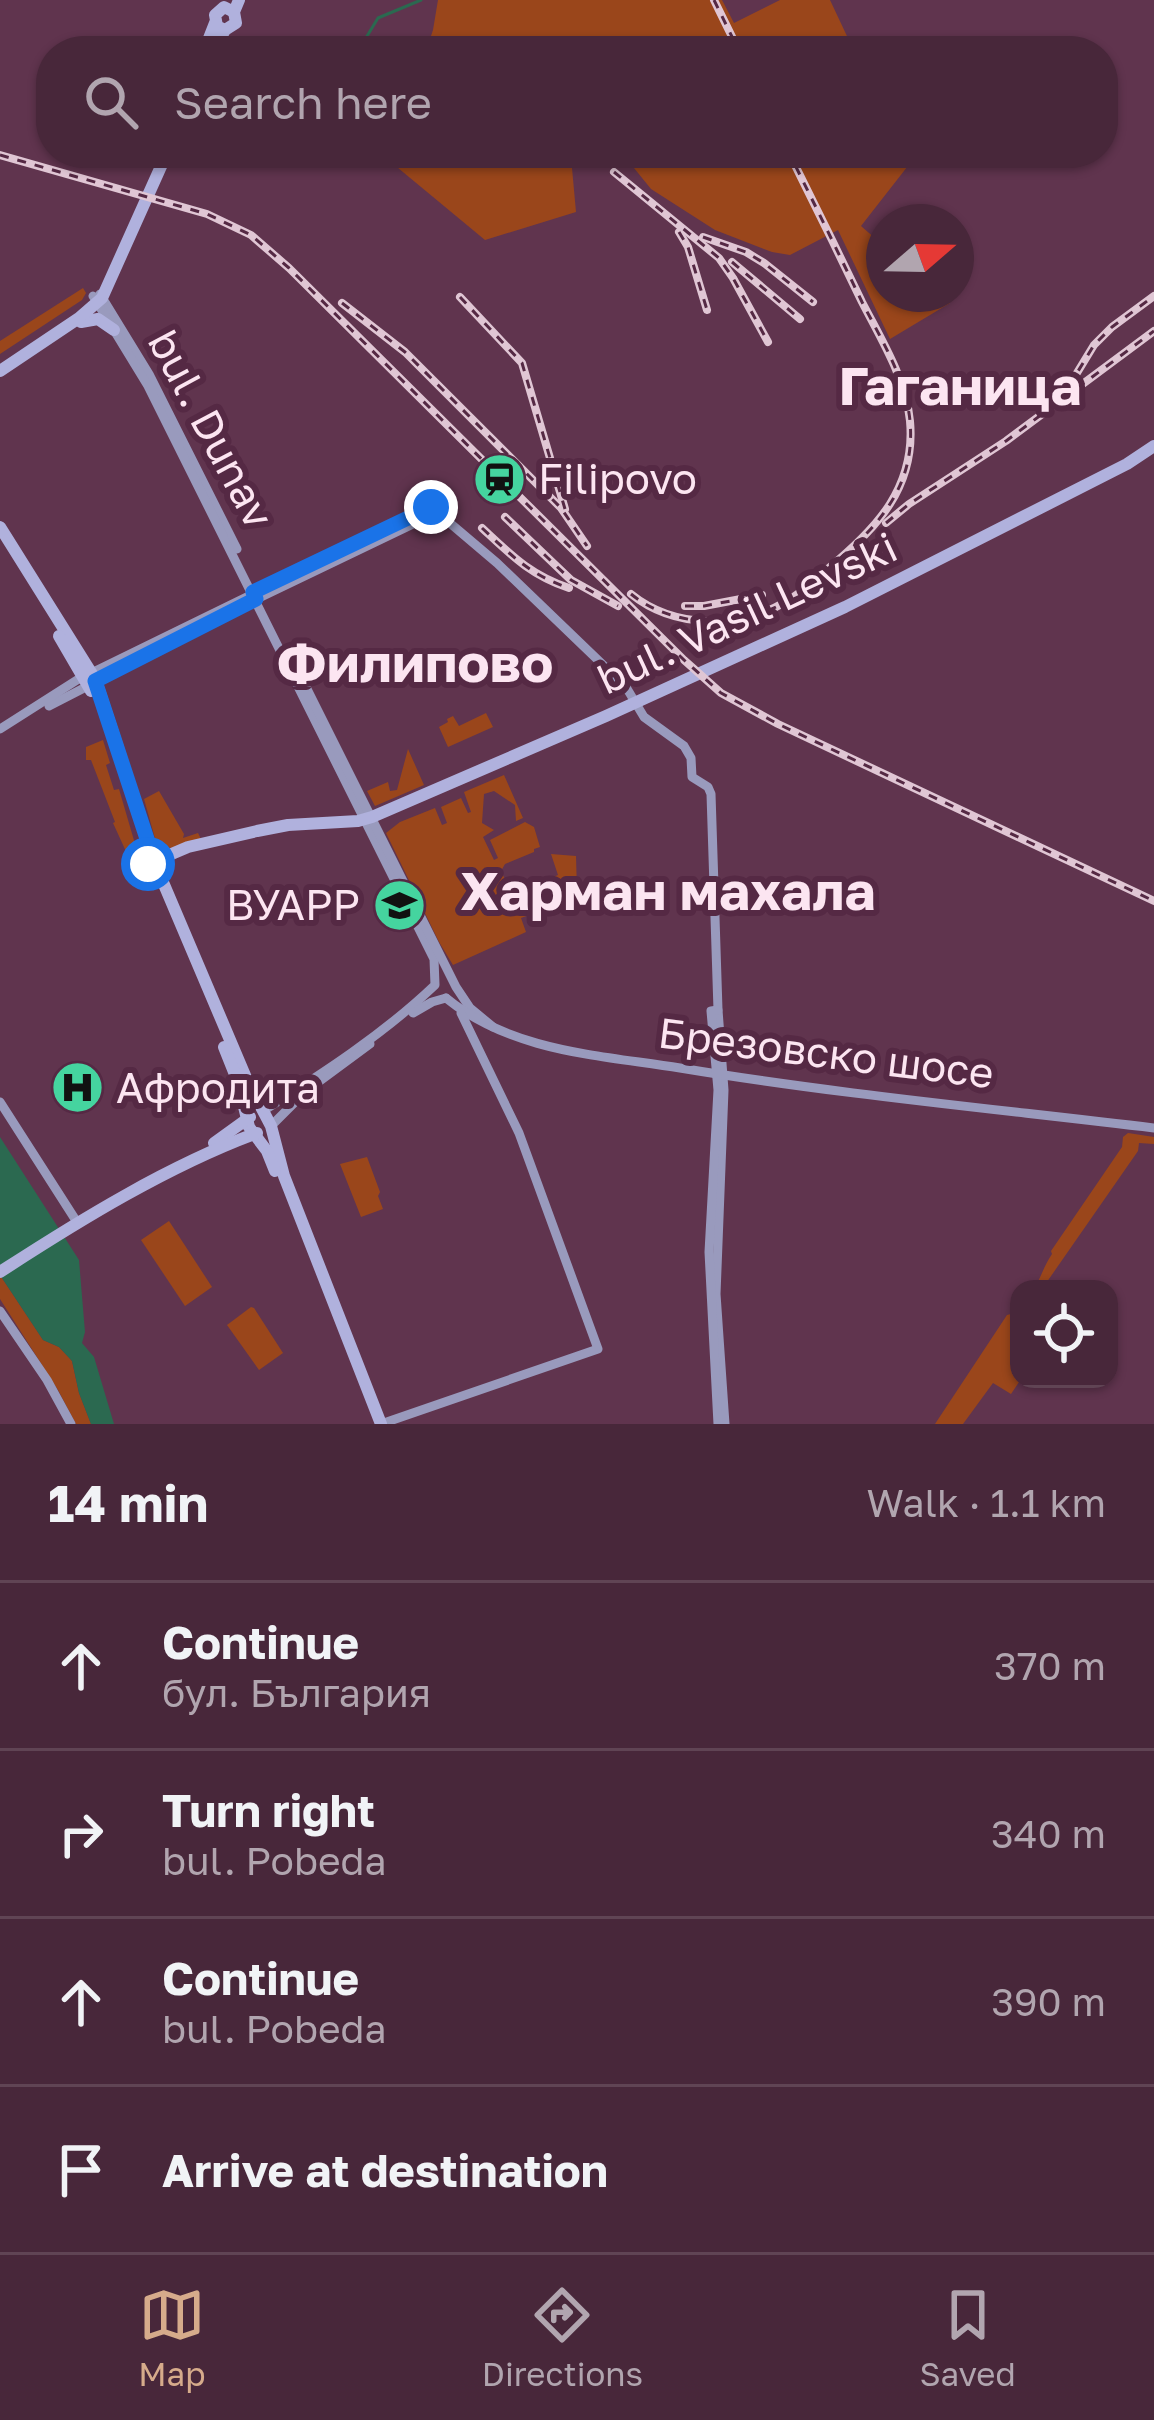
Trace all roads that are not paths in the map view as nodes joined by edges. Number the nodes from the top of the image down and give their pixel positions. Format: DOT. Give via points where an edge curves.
graph roads {
  1 [pos="232,5"];
  2 [pos="220,27"];
  3 [pos="214,36"];
  4 [pos="217,36"];
  5 [pos="156,168"];
  6 [pos="97,297"];
  7 [pos="63,329"];
  8 [pos="114,330"];
  9 [pos="0,366"];
  10 [pos="1154,449"];
  11 [pos="0,527"];
  12 [pos="0,542"];
  13 [pos="257,595"];
  14 [pos="89,679"];
  15 [pos="0,732"];
  16 [pos="370,821"];
  17 [pos="153,866"];
  18 [pos="454,983"];
  19 [pos="436,984"];
  20 [pos="445,998"];
  21 [pos="421,1008"];
  22 [pos="458,1008"];
  23 [pos="472,1025"];
  24 [pos="493,1027"];
  25 [pos="720,1076"];
  26 [pos="0,1102"];
  27 [pos="263,1111"];
  28 [pos="247,1119"];
  29 [pos="271,1126"];
  30 [pos="1154,1128"];
  31 [pos="255,1134"];
  32 [pos="69,1224"];
  33 [pos="0,1270"];
  34 [pos="0,1311"];
  35 [pos="71,1424"];
  36 [pos="379,1424"];
  37 [pos="721,1424"];
  1 -- 2 [label="main road" via="236,22"];
  2 -- 3 [label="main road"];
  2 -- 4 [label="main road"];
  5 -- 6 [label="main road"];
  6 -- 7 [label="main road"];
  6 -- 8 [label="main road, bul. Dunav"];
  6 -- 9 [label="main road"];
  6 -- 13 [label="main road, bul. Dunav" via="149,374"];
  7 -- 8 [label="main road" via="95,318"];
  7 -- 9 [label="main road"];
  8 -- 13 [label="main road, bul. Dunav"];
  10 -- 16 [label="main road, bul. Vasil Levski" via="825,621"];
  11 -- 14 [label="main road"];
  12 -- 14 [label="main road"];
  13 -- 14 [label="main road"];
  13 -- 16 [label="main road, bul. Dunav"];
  13 -- 25 [label="main road" via="433,510 624,686 644,717 687,749 692,777 711,794"];
  14 -- 15 [label="main road"];
  14 -- 17 [label="main road"];
  16 -- 17 [label="main road, bul. Vasil Levski" via="266,835"];
  16 -- 18 [label="main road, bul. Dunav"];
  16 -- 19 [label="main road, bul. Dunav" via="433,956"];
  17 -- 27 [label="main road"];
  17 -- 28 [label="main road"];
  18 -- 19 [label="main road"];
  18 -- 20 [label="main road"];
  18 -- 24 [label="main road, Брезовско шосе"];
  19 -- 20 [label="main road, bul. Dunav"];
  19 -- 27 [label="main road"];
  20 -- 21 [label="main road"];
  20 -- 22 [label="main road"];
  21 -- 22 [label="main road"];
  21 -- 29 [label="main road"];
  22 -- 23 [label="main road"];
  23 -- 24 [label="main road, Брезовско шосе"];
  23 -- 36 [label="main road" via="598,1349"];
  24 -- 25 [label="main road, Брезовско шосе" via="548,1047"];
  25 -- 30 [label="main road, Брезовско шосе"];
  25 -- 37 [label="main road"];
  26 -- 32 [label="main road"];
  27 -- 28 [label="main road"];
  27 -- 29 [label="main road"];
  28 -- 31 [label="main road"];
  28 -- 32 [label="main road"];
  29 -- 31 [label="main road"];
  29 -- 36 [label="main road"];
  31 -- 32 [label="main road"];
  31 -- 36 [label="main road"];
  32 -- 33 [label="main road"];
  34 -- 35 [label="main road"];
}
